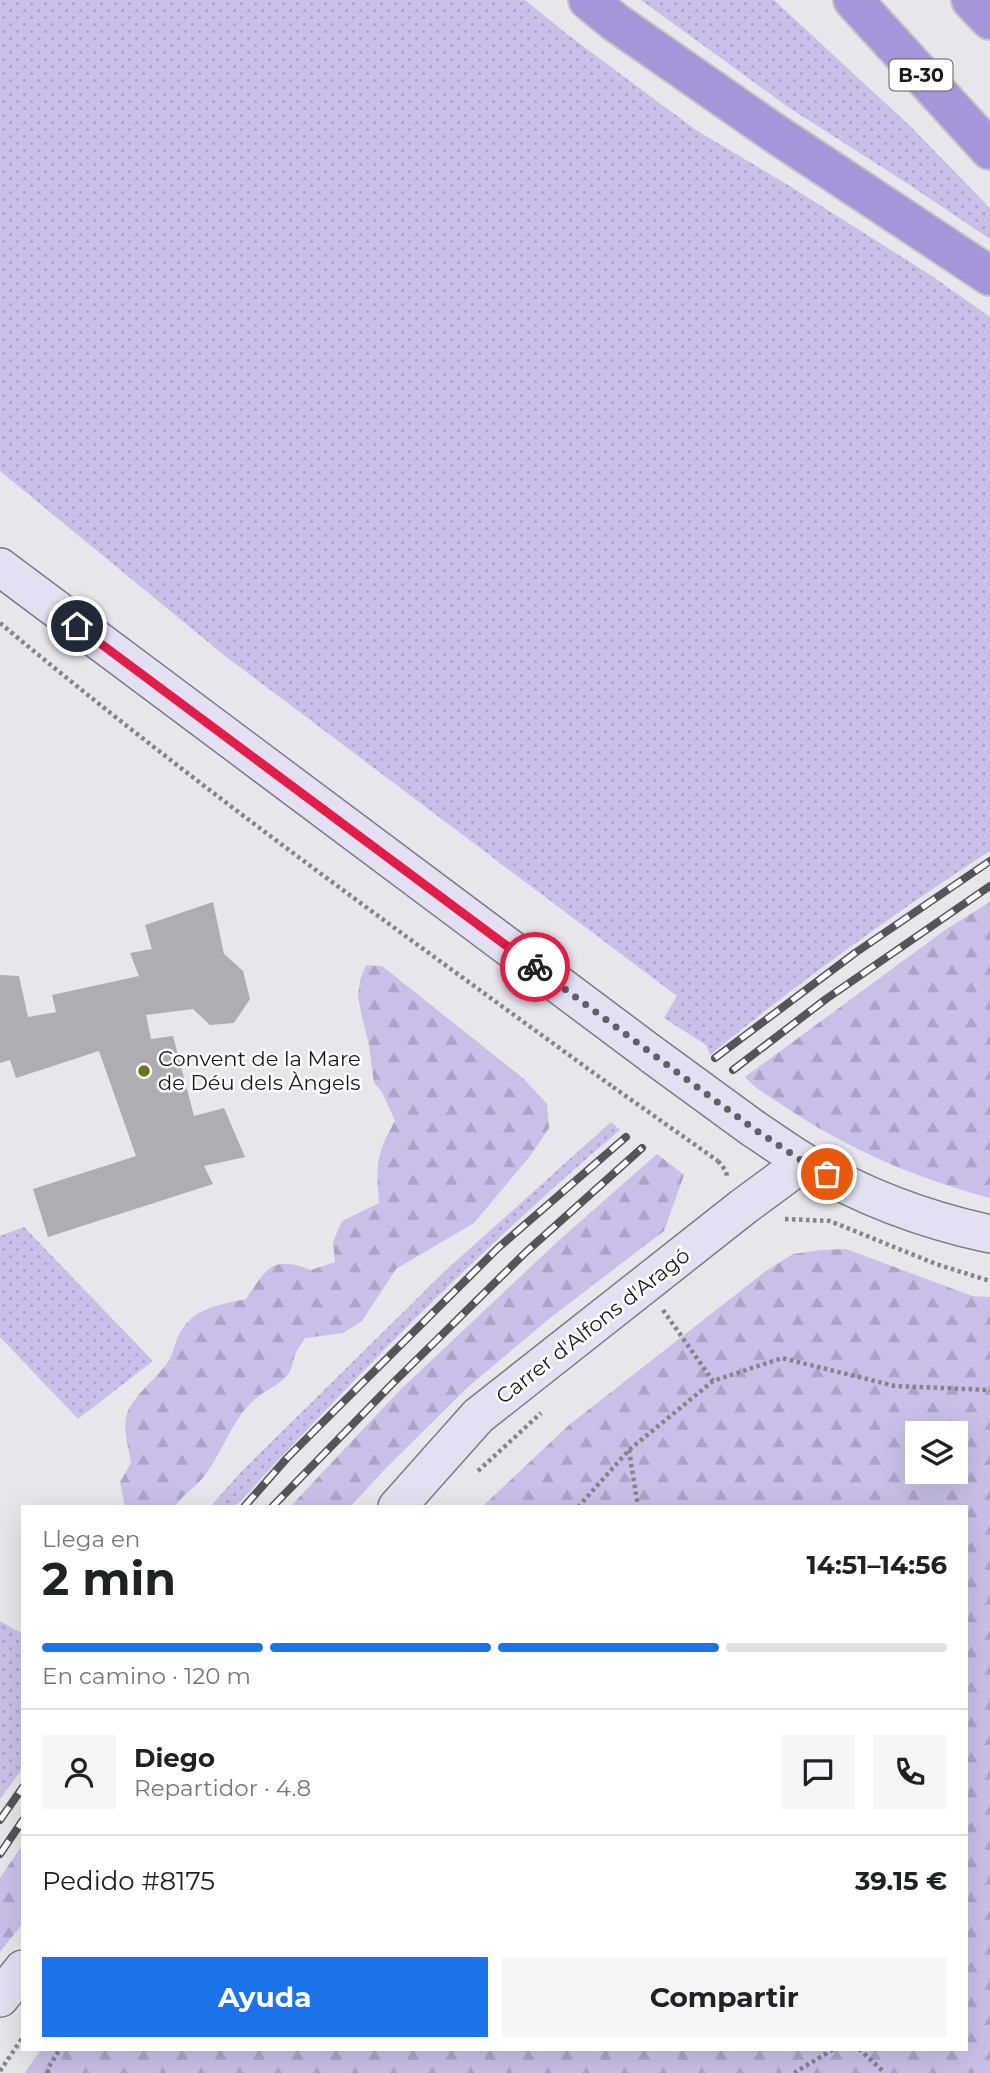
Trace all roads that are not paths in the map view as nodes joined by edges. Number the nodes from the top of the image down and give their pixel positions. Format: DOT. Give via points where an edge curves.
graph roads {
  1 [pos="588,0"];
  2 [pos="853,0"];
  3 [pos="971,0"];
  4 [pos="990,20"];
  5 [pos="990,150"];
  6 [pos="990,276"];
  7 [pos="0,567"];
  8 [pos="804,1162"];
  9 [pos="990,1234"];
  10 [pos="399,1505"];
  11 [pos="21,1972"];
  12 [pos="0,1998"];
  1 -- 6 [label="highway" via="770,130"];
  2 -- 5 [label="highway, B-30"];
  3 -- 4 [label="highway"];
  7 -- 8 [label="street, bridge" via="654,1056"];
  8 -- 9 [label="street" via="905,1210"];
  8 -- 10 [label="street, Carrer d'Alfons d'Aragó" via="478,1416"];
  11 -- 12 [label="street"];
}
